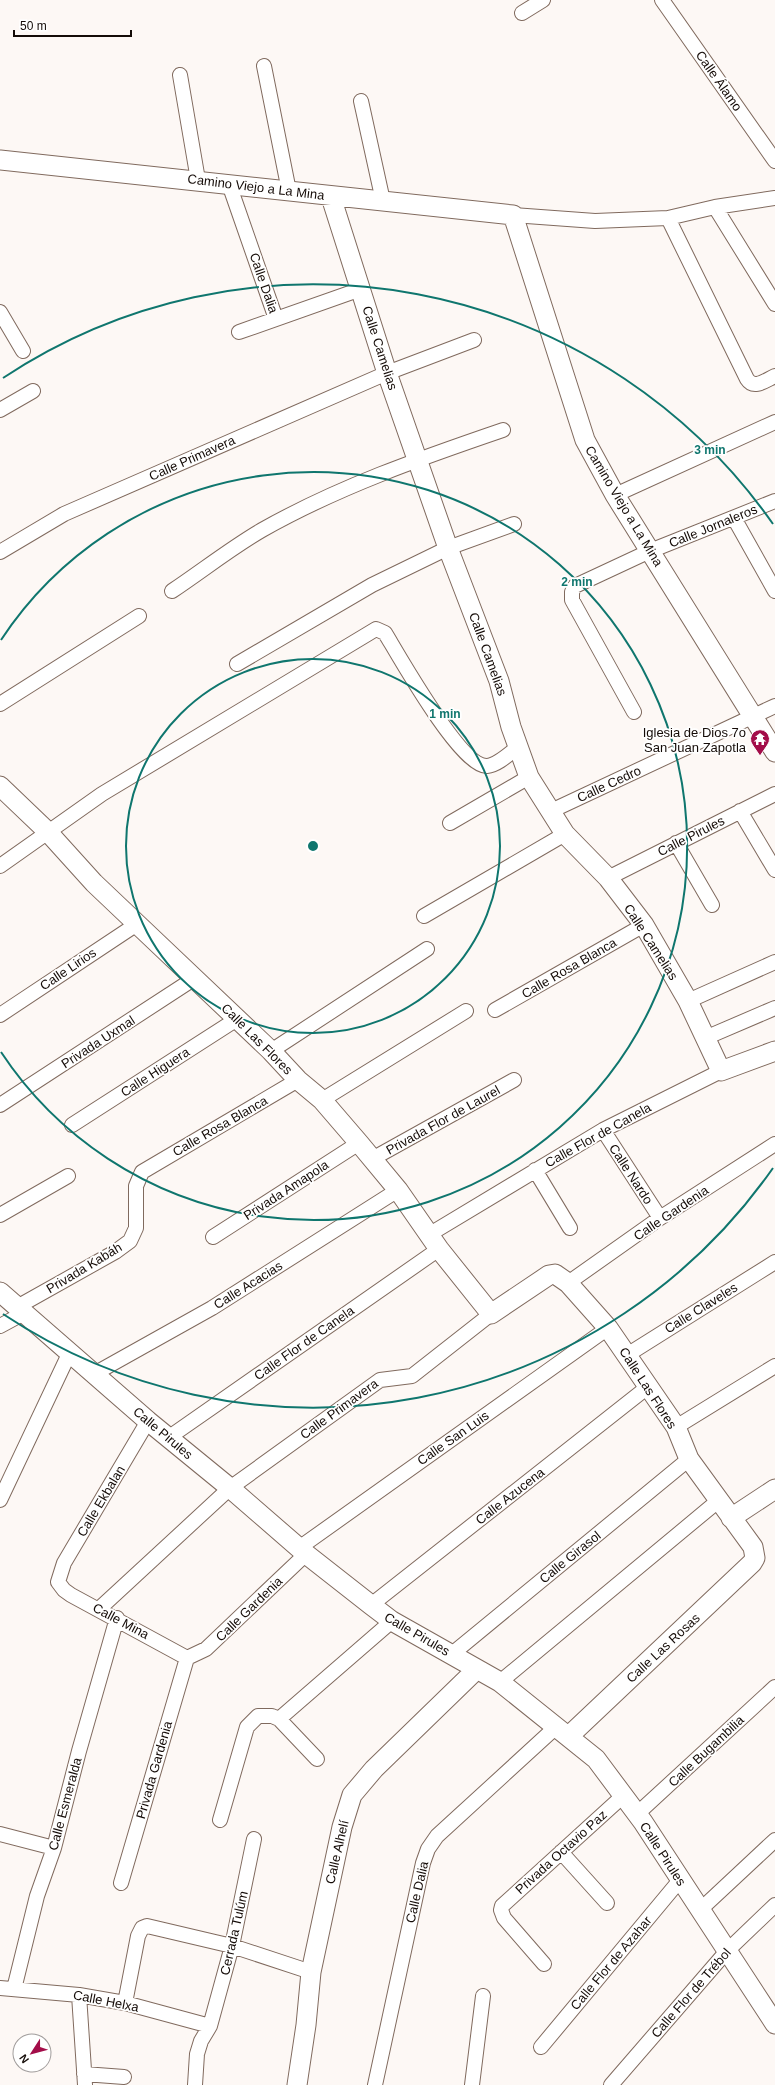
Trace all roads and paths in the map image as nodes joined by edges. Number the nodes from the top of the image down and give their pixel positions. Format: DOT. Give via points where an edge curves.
graph roads {
  1 [pos="543,0"];
  2 [pos="662,0"];
  3 [pos="522,13"];
  4 [pos="264,66"];
  5 [pos="180,75"];
  6 [pos="361,101"];
  7 [pos="1,161"];
  8 [pos="775,161"];
  9 [pos="198,180"];
  10 [pos="229,184"];
  11 [pos="289,191"];
  12 [pos="331,197"];
  13 [pos="775,198"];
  14 [pos="383,201"];
  15 [pos="715,207"];
  16 [pos="513,215"];
  17 [pos="668,218"];
  18 [pos="361,289"];
  19 [pos="775,304"];
  20 [pos="0,312"];
  21 [pos="276,319"];
  22 [pos="239,332"];
  23 [pos="474,340"];
  24 [pos="23,351"];
  25 [pos="388,373"];
  26 [pos="775,376"];
  27 [pos="34,390"];
  28 [pos="0,410"];
  29 [pos="775,422"];
  30 [pos="503,430"];
  31 [pos="419,459"];
  32 [pos="615,495"];
  33 [pos="775,502"];
  34 [pos="734,518"];
  35 [pos="514,524"];
  36 [pos="448,548"];
  37 [pos="650,551"];
  38 [pos="0,552"];
  39 [pos="172,591"];
  40 [pos="775,591"];
  41 [pos="139,616"];
  42 [pos="237,664"];
  43 [pos="0,704"];
  44 [pos="775,706"];
  45 [pos="634,712"];
  46 [pos="752,717"];
  47 [pos="518,747"];
  48 [pos="775,752"];
  49 [pos="529,777"];
  50 [pos="0,786"];
  51 [pos="775,794"];
  52 [pos="551,811"];
  53 [pos="740,811"];
  54 [pos="450,823"];
  55 [pos="48,831"];
  56 [pos="565,834"];
  57 [pos="676,843"];
  58 [pos="0,866"];
  59 [pos="775,870"];
  60 [pos="608,878"];
  61 [pos="712,905"];
  62 [pos="424,916"];
  63 [pos="137,924"];
  64 [pos="644,926"];
  65 [pos="427,949"];
  66 [pos="775,962"];
  67 [pos="195,978"];
  68 [pos="688,1001"];
  69 [pos="775,1008"];
  70 [pos="495,1010"];
  71 [pos="466,1011"];
  72 [pos="0,1015"];
  73 [pos="237,1019"];
  74 [pos="705,1038"];
  75 [pos="271,1051"];
  76 [pos="775,1051"];
  77 [pos="721,1071"];
  78 [pos="298,1080"];
  79 [pos="514,1080"];
  80 [pos="322,1100"];
  81 [pos="0,1105"];
  82 [pos="72,1124"];
  83 [pos="603,1130"];
  84 [pos="359,1143"];
  85 [pos="775,1144"];
  86 [pos="372,1160"];
  87 [pos="535,1170"];
  88 [pos="142,1172"];
  89 [pos="68,1176"];
  90 [pos="398,1190"];
  91 [pos="0,1215"];
  92 [pos="660,1218"];
  93 [pos="570,1228"];
  94 [pos="213,1237"];
  95 [pos="434,1241"];
  96 [pos="775,1262"];
  97 [pos="550,1275"];
  98 [pos="568,1283"];
  99 [pos="0,1292"];
  100 [pos="20,1310"];
  101 [pos="491,1314"];
  102 [pos="0,1326"];
  103 [pos="608,1328"];
  104 [pos="69,1354"];
  105 [pos="628,1355"];
  106 [pos="775,1366"];
  107 [pos="94,1374"];
  108 [pos="649,1386"];
  109 [pos="148,1421"];
  110 [pos="676,1427"];
  111 [pos="168,1438"];
  112 [pos="689,1459"];
  113 [pos="230,1488"];
  114 [pos="775,1489"];
  115 [pos="0,1500"];
  116 [pos="718,1501"];
  117 [pos="731,1518"];
  118 [pos="303,1551"];
  119 [pos="755,1558"];
  120 [pos="58,1582"];
  121 [pos="371,1605"];
  122 [pos="99,1609"];
  123 [pos="117,1618"];
  124 [pos="392,1621"];
  125 [pos="452,1654"];
  126 [pos="187,1658"];
  127 [pos="476,1670"];
  128 [pos="500,1682"];
  129 [pos="775,1687"];
  130 [pos="279,1719"];
  131 [pos="563,1731"];
  132 [pos="317,1759"];
  133 [pos="623,1796"];
  134 [pos="637,1814"];
  135 [pos="220,1820"];
  136 [pos="0,1834"];
  137 [pos="254,1839"];
  138 [pos="775,1840"];
  139 [pos="54,1848"];
  140 [pos="561,1852"];
  141 [pos="680,1880"];
  142 [pos="121,1883"];
  143 [pos="608,1903"];
  144 [pos="775,1905"];
  145 [pos="700,1910"];
  146 [pos="232,1946"];
  147 [pos="727,1951"];
  148 [pos="544,1964"];
  149 [pos="311,1972"];
  150 [pos="0,1988"];
  151 [pos="14,1989"];
  152 [pos="79,1995"];
  153 [pos="483,1996"];
  154 [pos="125,2003"];
  155 [pos="772,2013"];
  156 [pos="210,2026"];
  157 [pos="541,2047"];
  158 [pos="124,2077"];
  159 [pos="84,2080"];
  160 [pos="299,2083"];
  161 [pos="195,2085"];
  162 [pos="375,2085"];
  163 [pos="472,2085"];
  164 [pos="611,2085"];
  1 -- 3 [label="street"];
  2 -- 8 [label="street, Calle Álamo"];
  4 -- 11 [label="street"];
  5 -- 9 [label="street"];
  6 -- 14 [label="street"];
  7 -- 9 [label="street, Camino Viejo a La Mina"];
  9 -- 10 [label="street, Camino Viejo a La Mina"];
  10 -- 11 [label="street, Camino Viejo a La Mina"];
  10 -- 21 [label="street, Calle Dalia"];
  11 -- 12 [label="street, Camino Viejo a La Mina"];
  12 -- 14 [label="street, Camino Viejo a La Mina"];
  12 -- 18 [label="street, Calle Camelias"];
  13 -- 15 [label="street, Camino Viejo a La Mina"];
  14 -- 16 [label="street, Camino Viejo a La Mina"];
  15 -- 17 [label="street, Camino Viejo a La Mina"];
  15 -- 19 [label="street"];
  16 -- 17 [label="street, Camino Viejo a La Mina" via="595,221"];
  16 -- 32 [label="street, Camino Viejo a La Mina" via="585,440"];
  17 -- 26 [label="street" via="747,379 756,385"];
  18 -- 21 [label="street, Calle Dalia"];
  18 -- 25 [label="street, Calle Camelias"];
  20 -- 24 [label="street"];
  21 -- 22 [label="street"];
  23 -- 25 [label="street, Calle Primavera"];
  25 -- 31 [label="street, Calle Camelias"];
  25 -- 38 [label="street, Calle Primavera" via="64,514"];
  27 -- 28 [label="street"];
  29 -- 32 [label="street"];
  30 -- 31 [label="street"];
  31 -- 36 [label="street, Calle Camelias"];
  31 -- 39 [label="street" via="322,499 262,530"];
  32 -- 37 [label="street, Camino Viejo a La Mina"];
  33 -- 34 [label="street, Calle Jornaleros"];
  34 -- 37 [label="street, Calle Jornaleros"];
  34 -- 40 [label="street"];
  35 -- 36 [label="street"];
  36 -- 42 [label="street" via="372,585"];
  36 -- 47 [label="street, Calle Camelias" via="500,681"];
  37 -- 45 [label="street, Calle Jornaleros" via="582,581 572,592 572,600"];
  37 -- 46 [label="street, Camino Viejo a La Mina"];
  41 -- 43 [label="street"];
  44 -- 46 [label="street, Calle Cedro"];
  46 -- 48 [label="street, Camino Viejo a La Mina"];
  46 -- 52 [label="street, Calle Cedro"];
  47 -- 49 [label="street, Calle Camelias"];
  47 -- 55 [label="street" via="488,766 481,765 471,758 431,710 384,633 376,629 102,794"];
  49 -- 52 [label="street, Calle Camelias"];
  49 -- 54 [label="street"];
  50 -- 55 [label="street, Calle Las Flores"];
  51 -- 53 [label="street, Calle Pirules"];
  52 -- 56 [label="street, Calle Camelias"];
  53 -- 57 [label="street, Calle Pirules"];
  53 -- 59 [label="street"];
  55 -- 58 [label="street"];
  55 -- 63 [label="street, Calle Las Flores" via="94,883"];
  56 -- 60 [label="street, Calle Camelias"];
  56 -- 62 [label="street"];
  57 -- 60 [label="street, Calle Pirules"];
  57 -- 61 [label="street"];
  60 -- 64 [label="street, Calle Camelias"];
  63 -- 67 [label="street, Calle Las Flores"];
  63 -- 72 [label="street, Calle Lirios"];
  64 -- 68 [label="street, Calle Camelias"];
  64 -- 70 [label="street, Calle Rosa Blanca"];
  65 -- 75 [label="street"];
  66 -- 68 [label="street"];
  67 -- 73 [label="street, Calle Las Flores"];
  67 -- 81 [label="street, Privada Uxmal"];
  68 -- 74 [label="street, Calle Camelias"];
  69 -- 74 [label="street"];
  71 -- 80 [label="street"];
  73 -- 75 [label="street, Calle Las Flores"];
  73 -- 82 [label="street, Calle Higuera"];
  74 -- 77 [label="street, Calle Camelias"];
  75 -- 78 [label="street, Calle Las Flores"];
  76 -- 77 [label="street, Calle Flor de Canela"];
  77 -- 83 [label="street, Calle Flor de Canela"];
  78 -- 80 [label="street, Calle Las Flores"];
  78 -- 88 [label="street, Calle Rosa Blanca"];
  79 -- 86 [label="street, Privada Flor de Laurel"];
  80 -- 84 [label="street, Calle Las Flores"];
  83 -- 87 [label="street, Calle Flor de Canela"];
  83 -- 92 [label="street, Calle Nardo"];
  84 -- 86 [label="street, Calle Las Flores"];
  84 -- 94 [label="street, Privada Amapola"];
  85 -- 92 [label="street, Calle Gardenia"];
  86 -- 90 [label="street, Calle Las Flores"];
  87 -- 93 [label="street"];
  87 -- 95 [label="street, Calle Flor de Canela"];
  88 -- 100 [label="street, Privada Kabáh" via="136,1186 136,1228 130,1241"];
  89 -- 91 [label="street"];
  90 -- 95 [label="street, Calle Las Flores"];
  90 -- 107 [label="street, Calle Acacias" via="212,1308"];
  92 -- 98 [label="street, Calle Gardenia"];
  95 -- 101 [label="street, Calle Las Flores"];
  95 -- 111 [label="street, Calle Flor de Canela"];
  96 -- 105 [label="street, Calle Claveles"];
  97 -- 98 [label="street, Calle Las Flores" via="555,1274"];
  97 -- 101 [label="street, Calle Primavera"];
  98 -- 103 [label="street, Calle Las Flores"];
  99 -- 100 [label="street, Calle Pirules"];
  100 -- 102 [label="street, Privada Kabáh"];
  100 -- 104 [label="street, Calle Pirules"];
  101 -- 113 [label="street, Calle Primavera" via="412,1376 382,1378"];
  103 -- 105 [label="street, Calle Las Flores"];
  103 -- 118 [label="street, Calle San Luis"];
  104 -- 107 [label="street, Calle Pirules"];
  104 -- 115 [label="street"];
  105 -- 108 [label="street, Calle Las Flores"];
  106 -- 110 [label="street"];
  107 -- 109 [label="street, Calle Pirules"];
  108 -- 110 [label="street, Calle Las Flores"];
  108 -- 121 [label="street, Calle Azucena"];
  109 -- 111 [label="street, Calle Pirules"];
  109 -- 120 [label="street, Calle Ekbalan" via="64,1563"];
  110 -- 112 [label="street, Calle Las Flores"];
  111 -- 113 [label="street, Calle Pirules"];
  112 -- 116 [label="street, Calle Las Flores"];
  112 -- 125 [label="street, Calle Girasol"];
  113 -- 118 [label="street, Calle Pirules"];
  113 -- 122 [label="street"];
  114 -- 117 [label="street"];
  116 -- 117 [label="street, Calle Las Flores"];
  116 -- 128 [label="street"];
  117 -- 119 [label="street, Calle Las Flores" via="753,1547"];
  118 -- 121 [label="street, Calle Pirules"];
  118 -- 126 [label="street, Calle Gardenia" via="206,1649"];
  119 -- 131 [label="street, Calle Las Rosas"];
  120 -- 122 [label="street, Calle Mina" via="64,1590"];
  121 -- 124 [label="street, Calle Pirules"];
  122 -- 123 [label="street, Calle Mina"];
  123 -- 126 [label="street, Calle Mina"];
  123 -- 139 [label="street, Calle Esmeralda"];
  124 -- 125 [label="street, Calle Pirules"];
  124 -- 130 [label="street"];
  125 -- 127 [label="street, Calle Pirules"];
  126 -- 142 [label="street, Privada Gardenia"];
  127 -- 128 [label="street, Calle Pirules"];
  127 -- 149 [label="street, Calle Alhelí" via="374,1769 352,1795 342,1827"];
  128 -- 131 [label="street, Calle Pirules"];
  129 -- 134 [label="street, Calle Bugambilia"];
  130 -- 132 [label="street"];
  130 -- 135 [label="street" via="258,1716 247,1727"];
  131 -- 133 [label="street, Calle Pirules" via="596,1759"];
  131 -- 162 [label="street, Calle Dalia" via="437,1836 428,1849"];
  133 -- 134 [label="street, Calle Pirules"];
  133 -- 140 [label="street, Privada Octavio Paz"];
  134 -- 141 [label="street, Calle Pirules"];
  136 -- 139 [label="street"];
  137 -- 146 [label="street, Cerrada Tulúm"];
  138 -- 145 [label="street"];
  139 -- 151 [label="street, Calle Esmeralda" via="37,1896"];
  140 -- 143 [label="street"];
  140 -- 148 [label="street, Privada Octavio Paz" via="504,1903 501,1910 504,1918"];
  141 -- 145 [label="street, Calle Pirules"];
  141 -- 157 [label="street, Calle Flor de Azahar"];
  144 -- 147 [label="street, Calle Flor de Trébol"];
  145 -- 147 [label="street, Calle Pirules"];
  146 -- 149 [label="street"];
  146 -- 154 [label="street" via="152,1927 142,1928 138,1936"];
  146 -- 156 [label="street, Cerrada Tulúm"];
  147 -- 155 [label="street, Calle Pirules"];
  147 -- 164 [label="street, Calle Flor de Trébol"];
  149 -- 160 [label="street, Calle Alhelí"];
  150 -- 151 [label="street, Calle Helxa"];
  151 -- 152 [label="street, Calle Helxa"];
  152 -- 154 [label="street, Calle Helxa"];
  152 -- 159 [label="street"];
  153 -- 163 [label="street"];
  154 -- 156 [label="street, Calle Helxa"];
  156 -- 161 [label="street, Cerrada Tulúm" via="197,2054"];
  158 -- 159 [label="street"];
}
